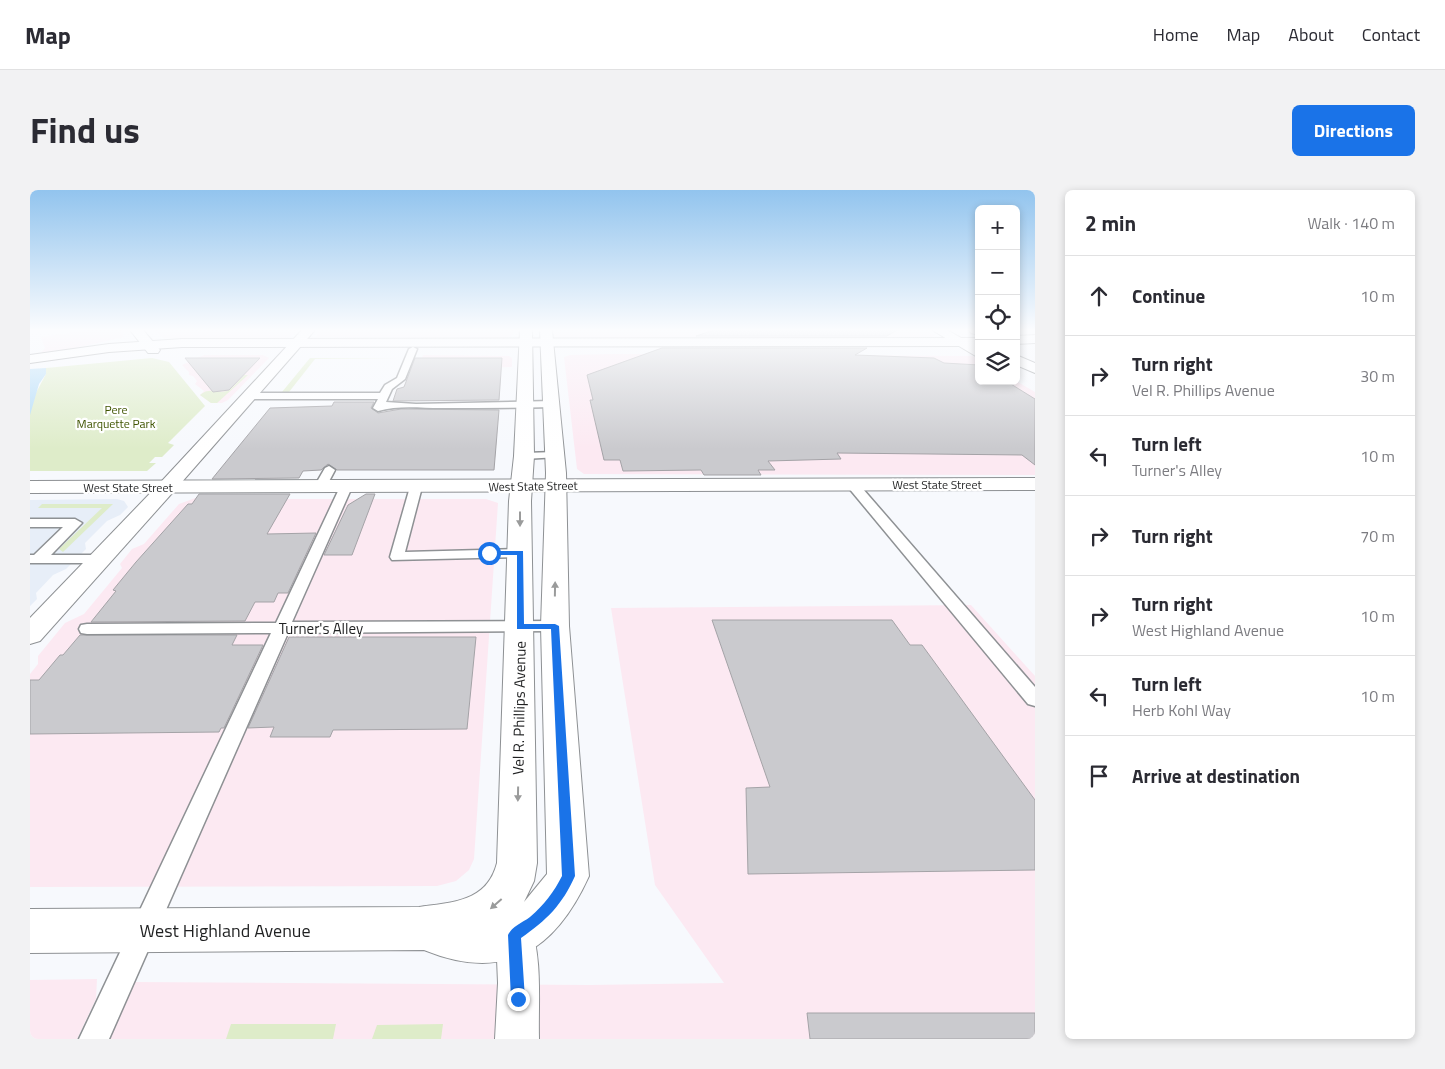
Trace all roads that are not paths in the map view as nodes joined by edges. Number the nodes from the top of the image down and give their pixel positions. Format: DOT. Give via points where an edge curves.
graph roads {
  1 [pos="272,370"];
  2 [pos="405,370"];
  3 [pos="526,370"];
  4 [pos="549,370"];
  5 [pos="1023,370"];
  6 [pos="1035,374"];
  7 [pos="1020,376"];
  8 [pos="1035,384"];
  9 [pos="248,396"];
  10 [pos="381,403"];
  11 [pos="525,404"];
  12 [pos="552,404"];
  13 [pos="555,455"];
  14 [pos="524,456"];
  15 [pos="852,484"];
  16 [pos="1035,484"];
  17 [pos="554,485"];
  18 [pos="416,486"];
  19 [pos="521,486"];
  20 [pos="30,487"];
  21 [pos="167,487"];
  22 [pos="346,487"];
  23 [pos="30,523"];
  24 [pos="520,553"];
  25 [pos="34,559"];
  26 [pos="101,559"];
  27 [pos="555,626"];
  28 [pos="520,627"];
  29 [pos="281,628"];
  30 [pos="87,629"];
  31 [pos="30,635"];
  32 [pos="1035,699"];
  33 [pos="517,863"];
  34 [pos="419,929"];
  35 [pos="30,931"];
  36 [pos="143,931"];
  37 [pos="515,935"];
  38 [pos="94,1039"];
  39 [pos="518,1039"];
  1 -- 9 [label="main road"];
  2 -- 10 [label="lane" via="401,379 388,387"];
  3 -- 11 [label="main road, Vel R. Phillips Avenue"];
  4 -- 12 [label="main road"];
  5 -- 6 [label="main road"];
  7 -- 8 [label="main road"];
  9 -- 10 [label="lane"];
  9 -- 21 [label="main road"];
  10 -- 11 [label="lane"];
  11 -- 12 [label="lane"];
  11 -- 14 [label="main road, Vel R. Phillips Avenue"];
  12 -- 13 [label="main road"];
  13 -- 14 [label="lane"];
  13 -- 17 [label="main road"];
  14 -- 19 [label="main road, Vel R. Phillips Avenue"];
  15 -- 16 [label="main road, West State Street"];
  15 -- 17 [label="main road, West State Street"];
  15 -- 32 [label="lane"];
  17 -- 19 [label="main road, West State Street"];
  27 -- 17 [label="main road, one-way"];
  18 -- 19 [label="main road, West State Street"];
  18 -- 22 [label="main road, West State Street"];
  18 -- 24 [label="lane" via="397,557"];
  19 -- 24 [label="main road, Vel R. Phillips Avenue, one-way"];
  20 -- 21 [label="main road, West State Street"];
  21 -- 22 [label="main road, West State Street" via="324,479"];
  21 -- 26 [label="main road"];
  22 -- 29 [label="lane"];
  23 -- 25 [label="lane" via="75,523"];
  24 -- 28 [label="main road, Vel R. Phillips Avenue"];
  25 -- 26 [label="lane"];
  26 -- 31 [label="main road"];
  27 -- 28 [label="lane, Turner's Alley"];
  27 -- 37 [label="main road, West Highland Avenue" via="568,876 558,898"];
  28 -- 29 [label="lane, Turner's Alley"];
  28 -- 33 [label="main road, Vel R. Phillips Avenue, one-way"];
  29 -- 30 [label="lane, Turner's Alley"];
  29 -- 36 [label="lane"];
  33 -- 34 [label="main road, West Highland Avenue, one-way" via="513,884 507,894 482,915"];
  34 -- 36 [label="main road, West Highland Avenue"];
  34 -- 37 [label="main road, West Highland Avenue" via="483,940"];
  35 -- 36 [label="main road, West Highland Avenue"];
  36 -- 38 [label="lane"];
  37 -- 39 [label="street"];
}
